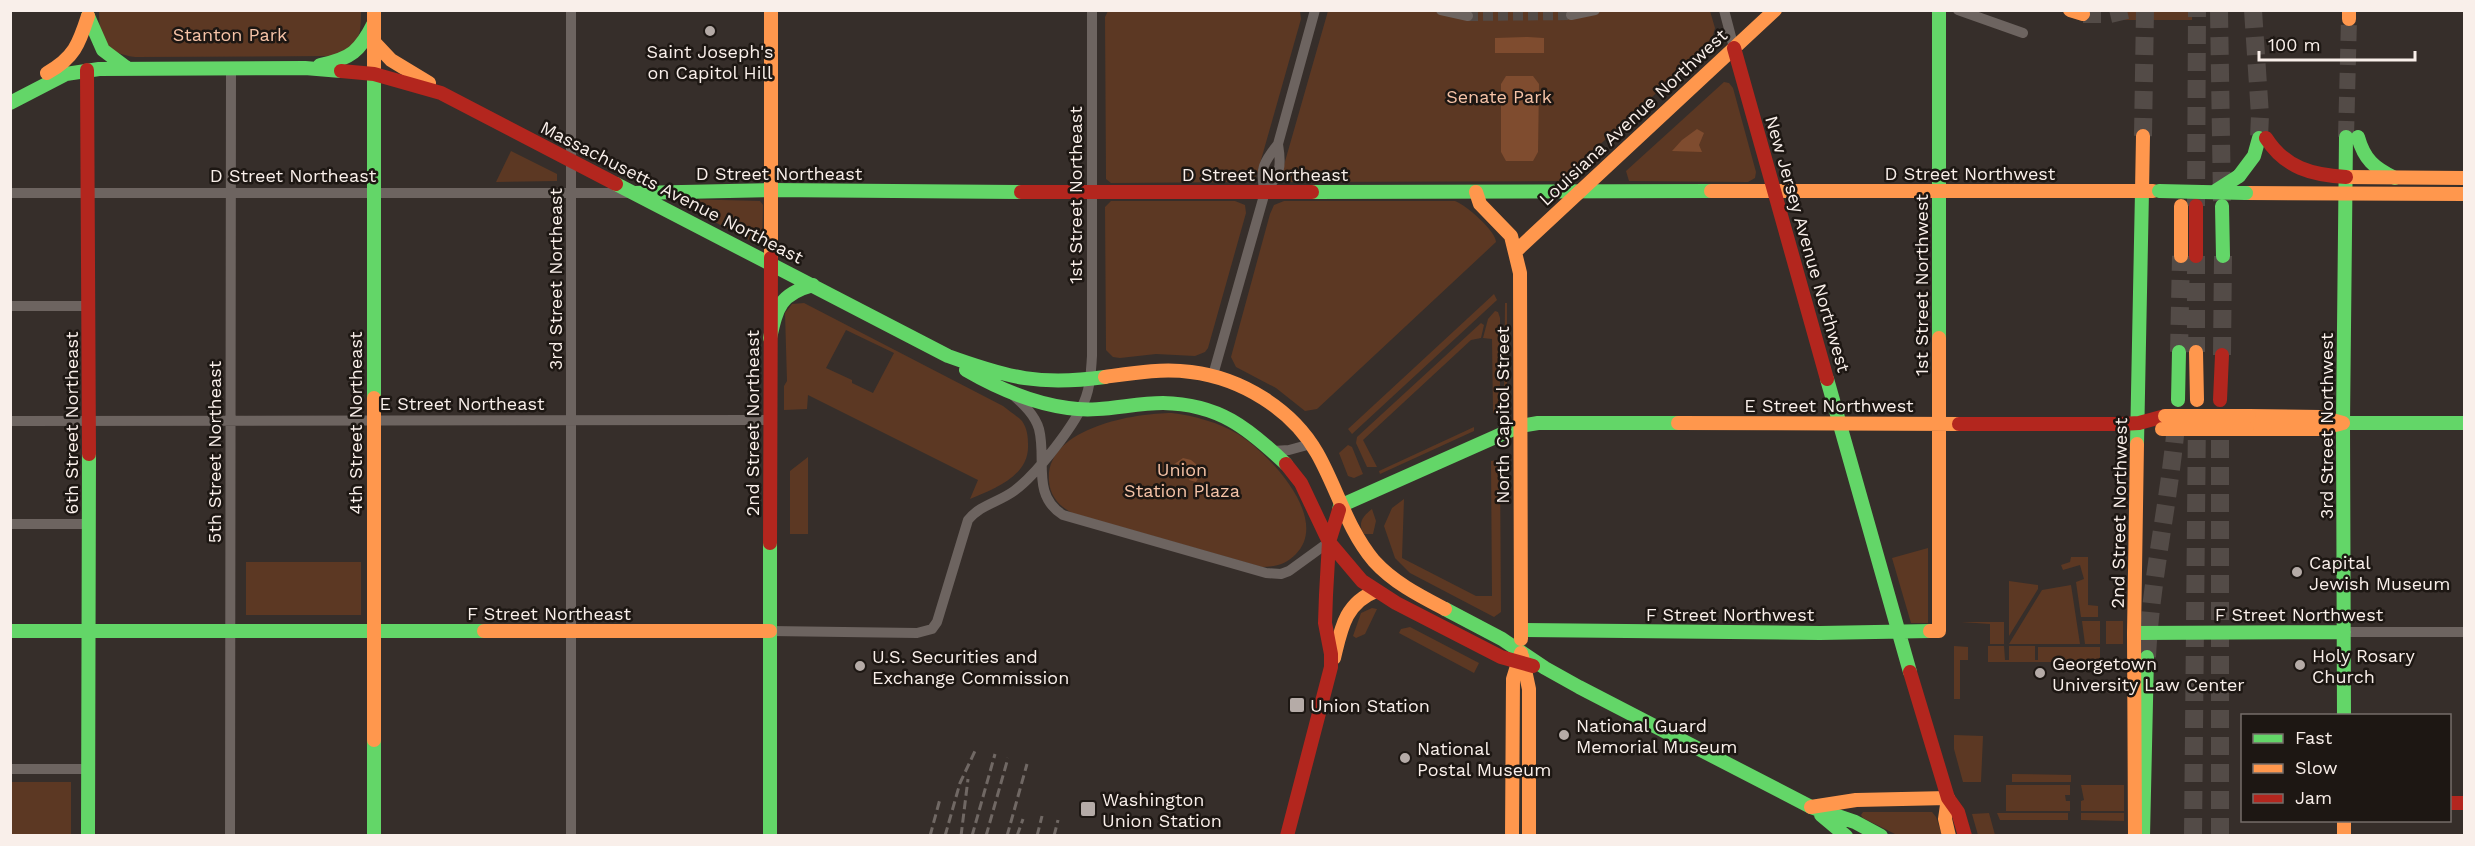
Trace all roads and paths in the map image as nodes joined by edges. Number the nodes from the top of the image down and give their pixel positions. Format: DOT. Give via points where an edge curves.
graph roads {
  1 [pos="571,10"];
  2 [pos="771,10"];
  3 [pos="1092,10"];
  4 [pos="1315,10"];
  5 [pos="1441,10"];
  6 [pos="1595,10"];
  7 [pos="1724,10"];
  8 [pos="1775,10"];
  9 [pos="1939,10"];
  10 [pos="1958,10"];
  11 [pos="88,13"];
  12 [pos="1571,15"];
  13 [pos="1468,16"];
  14 [pos="374,17"];
  15 [pos="2023,33"];
  16 [pos="375,43"];
  17 [pos="1734,48"];
  18 [pos="128,68"];
  19 [pos="231,68"];
  20 [pos="305,69"];
  21 [pos="87,70"];
  22 [pos="374,74"];
  23 [pos="10,92"];
  24 [pos="441,93"];
  25 [pos="10,103"];
  26 [pos="2143,136"];
  27 [pos="1278,144"];
  28 [pos="571,160"];
  29 [pos="2346,177"];
  30 [pos="2395,178"];
  31 [pos="2464,178"];
  32 [pos="770,190"];
  33 [pos="1580,191"];
  34 [pos="1774,191"];
  35 [pos="1939,191"];
  36 [pos="2142,191"];
  37 [pos="1091,192"];
  38 [pos="1265,192"];
  39 [pos="1476,192"];
  40 [pos="2214,192"];
  41 [pos="10,193"];
  42 [pos="88,193"];
  43 [pos="230,193"];
  44 [pos="373,193"];
  45 [pos="572,193"];
  46 [pos="635,193"];
  47 [pos="2345,194"];
  48 [pos="2464,194"];
  49 [pos="2181,206"];
  50 [pos="2196,206"];
  51 [pos="2222,206"];
  52 [pos="1516,251"];
  53 [pos="2181,256"];
  54 [pos="2196,256"];
  55 [pos="2223,256"];
  56 [pos="770,263"];
  57 [pos="813,285"];
  58 [pos="10,306"];
  59 [pos="89,306"];
  60 [pos="770,338"];
  61 [pos="2179,352"];
  62 [pos="2196,352"];
  63 [pos="2222,355"];
  64 [pos="948,356"];
  65 [pos="1213,375"];
  66 [pos="1091,379"];
  67 [pos="1011,392"];
  68 [pos="2178,400"];
  69 [pos="2197,400"];
  70 [pos="2220,400"];
  71 [pos="1082,409"];
  72 [pos="770,420"];
  73 [pos="10,421"];
  74 [pos="88,421"];
  75 [pos="230,421"];
  76 [pos="571,421"];
  77 [pos="373,422"];
  78 [pos="1839,423"];
  79 [pos="2139,423"];
  80 [pos="2343,423"];
  81 [pos="2464,423"];
  82 [pos="1938,424"];
  83 [pos="1520,426"];
  84 [pos="1311,444"];
  85 [pos="1273,451"];
  86 [pos="1041,464"];
  87 [pos="1300,483"];
  88 [pos="1340,507"];
  89 [pos="10,524"];
  90 [pos="88,524"];
  91 [pos="1329,542"];
  92 [pos="1376,591"];
  93 [pos="572,630"];
  94 [pos="1521,630"];
  95 [pos="10,631"];
  96 [pos="230,631"];
  97 [pos="770,631"];
  98 [pos="1938,631"];
  99 [pos="88,632"];
  100 [pos="374,632"];
  101 [pos="1899,632"];
  102 [pos="2344,632"];
  103 [pos="2464,632"];
  104 [pos="2134,633"];
  105 [pos="2147,657"];
  106 [pos="1521,660"];
  107 [pos="1331,667"];
  108 [pos="2344,714"];
  109 [pos="10,769"];
  110 [pos="88,769"];
  111 [pos="1948,798"];
  112 [pos="1810,807"];
  113 [pos="1512,835"];
  114 [pos="1529,835"];
  115 [pos="88,836"];
  116 [pos="230,836"];
  117 [pos="374,836"];
  118 [pos="571,836"];
  119 [pos="771,836"];
  120 [pos="1287,836"];
  121 [pos="1846,836"];
  122 [pos="1881,836"];
  123 [pos="1949,836"];
  124 [pos="1965,836"];
  125 [pos="2135,836"];
  126 [pos="2143,836"];
  1 -- 28 [label="street, 3rd Street Northeast"];
  2 -- 32 [label="main road, 2nd Street Northeast"];
  3 -- 37 [label="street, 1st Street Northeast"];
  4 -- 27 [label="street"];
  5 -- 13 [label="street"];
  6 -- 12 [label="street"];
  7 -- 17 [label="street, New Jersey Avenue Northwest"];
  8 -- 17 [label="main road, Louisiana Avenue Northwest"];
  9 -- 35 [label="main road, 1st Street Northwest"];
  10 -- 15 [label="street"];
  11 -- 18 [label="main road" via="103,50"];
  11 -- 21 [label="main road, 6th Street Northeast"];
  11 -- 23 [label="main road" via="76,51 68,61"];
  14 -- 16 [label="main road, 4th Street Northeast"];
  14 -- 20 [label="main road" via="363,44 352,56"];
  16 -- 22 [label="main road, 4th Street Northeast"];
  16 -- 24 [label="main road" via="391,60"];
  17 -- 33 [label="main road, Louisiana Avenue Northwest"];
  17 -- 34 [label="main road, New Jersey Avenue Northwest"];
  18 -- 19 [label="main road"];
  18 -- 21 [label="main road"];
  19 -- 20 [label="main road"];
  19 -- 43 [label="street, 5th Street Northeast"];
  20 -- 22 [label="main road, Massachusetts Avenue Northeast"];
  21 -- 25 [label="main road" via="66,74"];
  21 -- 42 [label="main road, 6th Street Northeast"];
  22 -- 24 [label="main road, Massachusetts Avenue Northeast"];
  22 -- 44 [label="main road, 4th Street Northeast"];
  24 -- 28 [label="main road, Massachusetts Avenue Northeast"];
  26 -- 36 [label="main road, 2nd Street Northwest"];
  27 -- 38 [label="street" via="1281,163 1277,177"];
  27 -- 38 [label="street" via="1265,161 1261,177"];
  28 -- 45 [label="street, 3rd Street Northeast"];
  28 -- 46 [label="main road, Massachusetts Avenue Northeast"];
  29 -- 30 [label="main road"];
  29 -- 30 [label="main road, 3rd Street Northwest" via="2352,137 2369,164"];
  29 -- 40 [label="main road, bridge" via="2316,175 2297,168 2262,138 2239,176"];
  29 -- 47 [label="main road, 3rd Street Northwest"];
  30 -- 31 [label="main road"];
  32 -- 37 [label="main road, D Street Northeast"];
  32 -- 46 [label="main road, D Street Northeast"];
  32 -- 56 [label="main road, 2nd Street Northeast"];
  33 -- 34 [label="main road, D Street Northwest"];
  33 -- 39 [label="main road, D Street Northwest"];
  33 -- 52 [label="main road, Louisiana Avenue Northwest"];
  34 -- 35 [label="main road, D Street Northwest"];
  34 -- 78 [label="main road, New Jersey Avenue Northwest"];
  35 -- 36 [label="main road, D Street Northwest"];
  35 -- 82 [label="main road, 1st Street Northwest"];
  36 -- 40 [label="main road, D Street Northwest, bridge"];
  36 -- 79 [label="main road, 2nd Street Northwest"];
  37 -- 38 [label="main road, D Street Northeast"];
  37 -- 66 [label="street, 1st Street Northeast"];
  38 -- 39 [label="main road, D Street Northeast"];
  38 -- 65 [label="street"];
  39 -- 52 [label="main road, North Capitol Street" via="1479,204 1509,233"];
  40 -- 47 [label="main road, D Street Northwest, bridge"];
  41 -- 42 [label="street, D Street Northeast"];
  42 -- 43 [label="street, D Street Northeast"];
  42 -- 59 [label="main road, 6th Street Northeast"];
  43 -- 44 [label="street, D Street Northeast"];
  43 -- 75 [label="street, 5th Street Northeast"];
  44 -- 45 [label="street, D Street Northeast"];
  44 -- 77 [label="main road, 4th Street Northeast"];
  45 -- 46 [label="street, D Street Northeast"];
  45 -- 76 [label="street, 3rd Street Northeast"];
  46 -- 56 [label="main road, Massachusetts Avenue Northeast"];
  47 -- 48 [label="main road, D Street Northwest"];
  47 -- 80 [label="main road, 3rd Street Northwest"];
  49 -- 53 [label="main road"];
  50 -- 54 [label="main road"];
  51 -- 55 [label="main road"];
  52 -- 83 [label="main road, North Capitol Street" via="1521,282"];
  56 -- 57 [label="main road, Massachusetts Avenue Northeast"];
  56 -- 60 [label="main road, 2nd Street Northeast"];
  57 -- 60 [label="main road" via="793,291 780,302"];
  57 -- 64 [label="main road, Massachusetts Avenue Northeast"];
  58 -- 59 [label="street"];
  59 -- 74 [label="main road, 6th Street Northeast"];
  60 -- 72 [label="main road, 2nd Street Northeast"];
  61 -- 68 [label="main road"];
  62 -- 69 [label="main road"];
  63 -- 70 [label="main road"];
  64 -- 66 [label="main road, Massachusetts Avenue Northeast" via="1023,380"];
  64 -- 67 [label="main road, Massachusetts Avenue Northeast" via="973,375"];
  65 -- 66 [label="main road, Massachusetts Avenue Northeast" via="1159,369"];
  65 -- 84 [label="main road, Massachusetts Avenue Northeast" via="1270,404"];
  66 -- 71 [label="street, 1st Street Northeast"];
  67 -- 71 [label="main road, Massachusetts Avenue Northeast" via="1052,405"];
  67 -- 86 [label="street" via="1038,426"];
  71 -- 85 [label="main road, Massachusetts Avenue Northeast" via="1163,403 1203,408 1242,426"];
  71 -- 86 [label="street"];
  72 -- 76 [label="street, E Street Northeast"];
  72 -- 97 [label="main road, 2nd Street Northeast"];
  73 -- 74 [label="street, E Street Northeast"];
  74 -- 75 [label="street, E Street Northeast"];
  74 -- 90 [label="main road, 6th Street Northeast"];
  75 -- 77 [label="street, E Street Northeast"];
  75 -- 96 [label="street, 5th Street Northeast"];
  76 -- 77 [label="street, E Street Northeast"];
  76 -- 93 [label="street, 3rd Street Northeast"];
  77 -- 100 [label="main road, 4th Street Northeast"];
  78 -- 82 [label="main road, E Street Northwest"];
  78 -- 83 [label="main road, E Street Northwest" via="1544,422"];
  78 -- 101 [label="main road, New Jersey Avenue Northwest"];
  79 -- 80 [label="main road, E Street Northwest, bridge" via="2248,423 2320,429"];
  79 -- 82 [label="main road, E Street Northwest"];
  79 -- 104 [label="main road, 2nd Street Northwest"];
  80 -- 81 [label="main road, E Street Northwest"];
  80 -- 102 [label="main road, 3rd Street Northwest"];
  82 -- 98 [label="main road, 1st Street Northwest"];
  83 -- 88 [label="main road"];
  83 -- 94 [label="main road, North Capitol Street"];
  84 -- 85 [label="street"];
  84 -- 88 [label="main road, Massachusetts Avenue Northeast"];
  85 -- 87 [label="main road, Massachusetts Avenue Northeast"];
  86 -- 91 [label="street" via="1042,483 1052,508 1063,515 1259,572 1281,574"];
  86 -- 97 [label="street, F Street Northeast" via="1021,485 968,520 932,629 917,633"];
  87 -- 88 [label="main road"];
  87 -- 91 [label="main road"];
  88 -- 91 [label="main road"];
  88 -- 106 [label="main road" via="1364,551 1391,577 1502,639"];
  89 -- 90 [label="street"];
  90 -- 99 [label="main road, 6th Street Northeast"];
  91 -- 92 [label="main road" via="1355,574"];
  91 -- 107 [label="main road" via="1325,622"];
  92 -- 106 [label="main road" via="1501,657"];
  92 -- 107 [label="main road" via="1361,596 1351,606"];
  93 -- 97 [label="main road, F Street Northeast"];
  93 -- 100 [label="main road, F Street Northeast"];
  93 -- 118 [label="street, 3rd Street Northeast"];
  94 -- 101 [label="main road, F Street Northwest"];
  94 -- 106 [label="main road, North Capitol Street"];
  95 -- 99 [label="main road, F Street Northeast"];
  96 -- 99 [label="main road, F Street Northeast"];
  96 -- 100 [label="main road, F Street Northeast"];
  96 -- 116 [label="street, 5th Street Northeast"];
  97 -- 119 [label="main road, 2nd Street Northeast"];
  98 -- 101 [label="main road, F Street Northwest"];
  99 -- 110 [label="main road, 6th Street Northeast"];
  100 -- 117 [label="main road, 4th Street Northeast"];
  101 -- 111 [label="main road, New Jersey Avenue Northwest"];
  102 -- 103 [label="street, F Street Northwest"];
  102 -- 104 [label="main road, F Street Northwest"];
  102 -- 108 [label="main road, 3rd Street Northwest"];
  104 -- 125 [label="main road, 2nd Street Northwest"];
  105 -- 126 [label="main road"];
  106 -- 112 [label="main road" via="1545,668"];
  106 -- 113 [label="main road" via="1513,679"];
  106 -- 114 [label="main road" via="1529,689"];
  107 -- 120 [label="main road"];
  109 -- 110 [label="street"];
  110 -- 115 [label="main road, 6th Street Northeast"];
  111 -- 112 [label="main road" via="1856,800"];
  111 -- 123 [label="main road, New Jersey Avenue Northwest" via="1945,819"];
  111 -- 124 [label="main road, New Jersey Avenue Northwest" via="1958,812"];
  112 -- 121 [label="main road"];
  112 -- 122 [label="main road" via="1855,822"];
  113 -- 114 [label="main road"];
}
